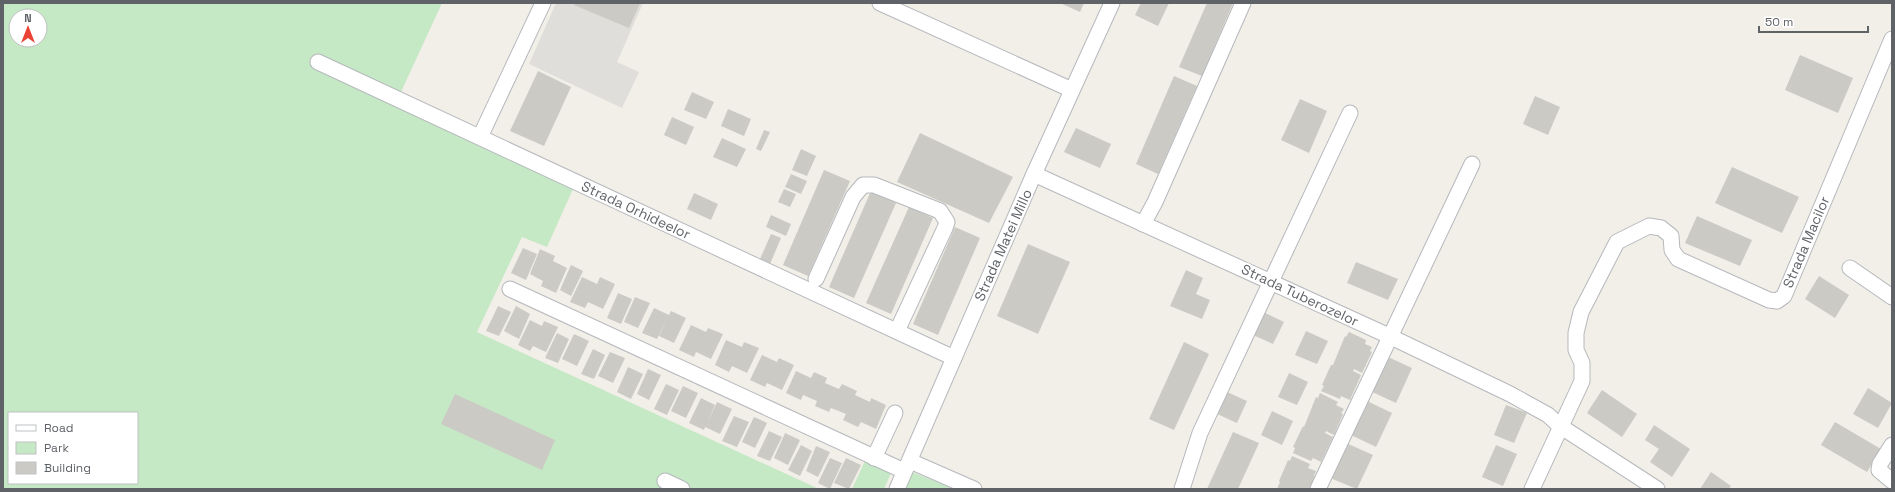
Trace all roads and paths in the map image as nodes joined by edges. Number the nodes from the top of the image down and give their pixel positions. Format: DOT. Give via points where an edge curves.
graph roads {
  1 [pos="543,3"];
  2 [pos="880,3"];
  3 [pos="1112,3"];
  4 [pos="1243,3"];
  5 [pos="1892,39"];
  6 [pos="318,62"];
  7 [pos="1072,90"];
  8 [pos="1350,113"];
  9 [pos="480,137"];
  10 [pos="1472,164"];
  11 [pos="1034,174"];
  12 [pos="1143,224"];
  13 [pos="1850,268"];
  14 [pos="816,279"];
  15 [pos="1272,282"];
  16 [pos="510,290"];
  17 [pos="1892,297"];
  18 [pos="897,332"];
  19 [pos="1389,336"];
  20 [pos="954,358"];
  21 [pos="895,412"];
  22 [pos="1560,426"];
  23 [pos="1892,445"];
  24 [pos="874,458"];
  25 [pos="907,466"];
  26 [pos="665,481"];
  27 [pos="1892,481"];
  28 [pos="958,486"];
  29 [pos="682,489"];
  30 [pos="897,489"];
  31 [pos="974,489"];
  32 [pos="1182,489"];
  33 [pos="1318,489"];
  34 [pos="1532,489"];
  35 [pos="1657,489"];
  1 -- 9 [label="street"];
  2 -- 7 [label="street"];
  3 -- 7 [label="street, Strada Matei Millo"];
  4 -- 12 [label="street"];
  5 -- 22 [label="street, Strada Macilor" via="1784,296 1778,301 1769,300 1678,259 1672,250 1671,236 1661,228 1649,226 1616,242 1581,312 1576,333 1576,350 1582,363 1582,381"];
  6 -- 9 [label="street, Strada Orhideelor"];
  7 -- 11 [label="street, Strada Matei Millo"];
  8 -- 15 [label="street"];
  9 -- 18 [label="street, Strada Orhideelor"];
  10 -- 19 [label="street"];
  11 -- 12 [label="street, Strada Tuberozelor"];
  11 -- 20 [label="street, Strada Matei Millo"];
  12 -- 15 [label="street, Strada Tuberozelor"];
  13 -- 17 [label="street"];
  14 -- 18 [label="street" via="853,197 863,185 874,185 940,211 947,222 945,228"];
  15 -- 19 [label="street, Strada Tuberozelor"];
  15 -- 32 [label="street" via="1200,433"];
  16 -- 24 [label="street"];
  18 -- 20 [label="street, Strada Orhideelor"];
  19 -- 22 [label="street, Strada Tuberozelor" via="1510,394 1548,415"];
  19 -- 33 [label="street"];
  20 -- 25 [label="street, Strada Matei Millo"];
  21 -- 24 [label="street"];
  22 -- 34 [label="street, Strada Macilor"];
  22 -- 35 [label="street, Strada Tuberozelor"];
  23 -- 27 [label="street" via="1879,470"];
  24 -- 25 [label="street"];
  25 -- 28 [label="street"];
  25 -- 30 [label="street, Strada Matei Millo"];
  26 -- 29 [label="street"];
  28 -- 31 [label="street"];
}
